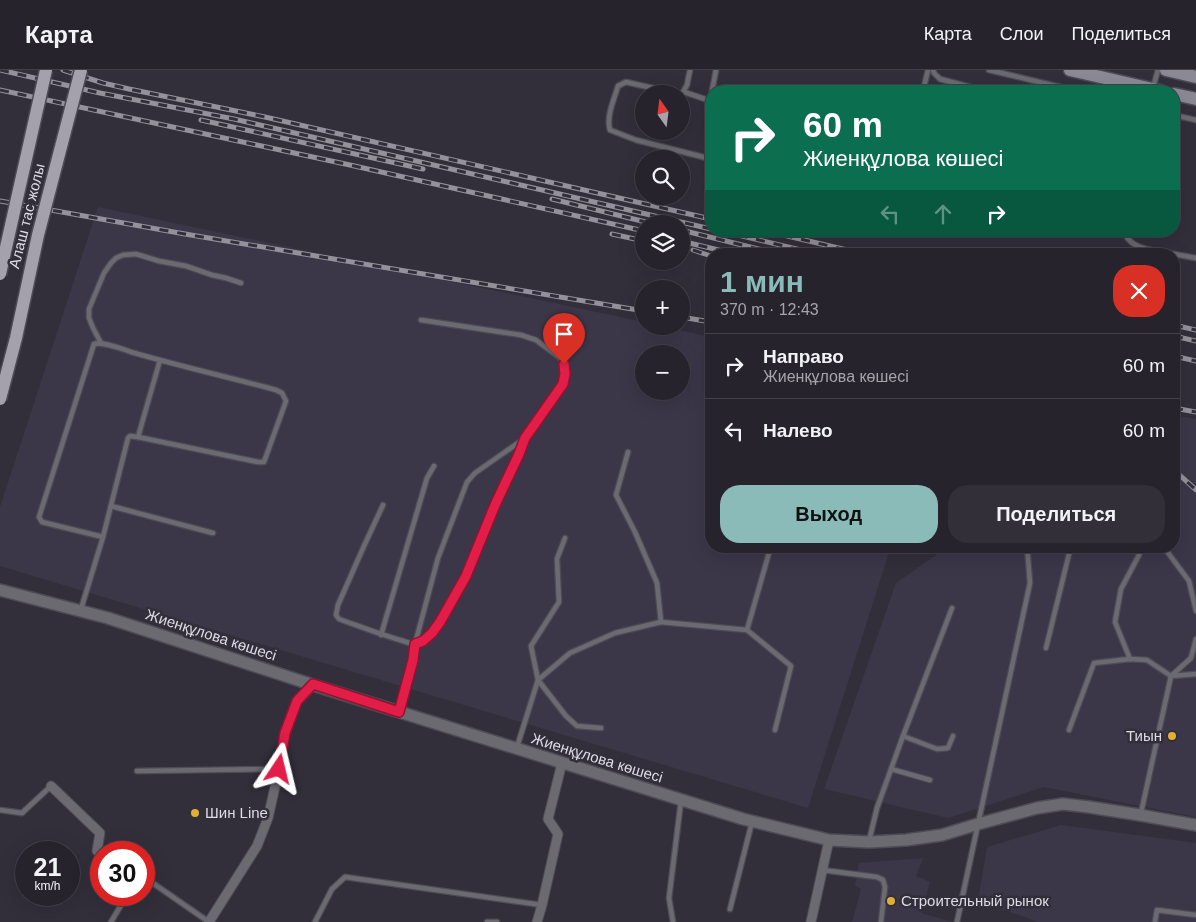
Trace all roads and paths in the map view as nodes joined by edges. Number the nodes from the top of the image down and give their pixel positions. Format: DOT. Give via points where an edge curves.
graph roads {
  1 [pos="46,70"];
  2 [pos="81,70"];
  3 [pos="690,70"];
  4 [pos="716,70"];
  5 [pos="928,70"];
  6 [pos="933,70"];
  7 [pos="989,70"];
  8 [pos="1070,70"];
  9 [pos="1158,70"];
  10 [pos="1166,70"];
  11 [pos="1196,77"];
  12 [pos="641,85"];
  13 [pos="687,85"];
  14 [pos="713,85"];
  15 [pos="924,85"];
  16 [pos="960,85"];
  17 [pos="1052,85"];
  18 [pos="1131,85"];
  19 [pos="1156,85"];
  20 [pos="690,95"];
  21 [pos="1180,95"];
  22 [pos="1196,99"];
  23 [pos="705,100"];
  24 [pos="1180,116"];
  25 [pos="1196,120"];
  26 [pos="635,140"];
  27 [pos="636,140"];
  28 [pos="705,157"];
  29 [pos="1126,237"];
  30 [pos="1145,248"];
  31 [pos="1180,255"];
  32 [pos="1196,258"];
  33 [pos="0,274"];
  34 [pos="240,283"];
  35 [pos="421,320"];
  36 [pos="101,343"];
  37 [pos="160,360"];
  38 [pos="0,399"];
  39 [pos="138,437"];
  40 [pos="525,438"];
  41 [pos="628,452"];
  42 [pos="434,466"];
  43 [pos="383,505"];
  44 [pos="111,506"];
  45 [pos="213,533"];
  46 [pos="103,537"];
  47 [pos="566,538"];
  48 [pos="769,553"];
  49 [pos="1028,553"];
  50 [pos="1069,553"];
  51 [pos="1140,553"];
  52 [pos="1168,553"];
  53 [pos="0,590"];
  54 [pos="952,608"];
  55 [pos="81,611"];
  56 [pos="1196,611"];
  57 [pos="661,622"];
  58 [pos="747,630"];
  59 [pos="381,635"];
  60 [pos="1196,639"];
  61 [pos="415,644"];
  62 [pos="1046,648"];
  63 [pos="1130,659"];
  64 [pos="1196,674"];
  65 [pos="1171,676"];
  66 [pos="538,680"];
  67 [pos="313,684"];
  68 [pos="399,712"];
  69 [pos="601,728"];
  70 [pos="775,730"];
  71 [pos="1069,730"];
  72 [pos="903,736"];
  73 [pos="953,736"];
  74 [pos="516,748"];
  75 [pos="562,763"];
  76 [pos="279,769"];
  77 [pos="892,769"];
  78 [pos="137,771"];
  79 [pos="930,780"];
  80 [pos="51,786"];
  81 [pos="681,800"];
  82 [pos="0,810"];
  83 [pos="1140,815"];
  84 [pos="752,821"];
  85 [pos="978,824"];
  86 [pos="1196,825"];
  87 [pos="829,840"];
  88 [pos="100,841"];
  89 [pos="869,842"];
  90 [pos="822,870"];
  91 [pos="155,885"];
  92 [pos="542,904"];
  93 [pos="120,906"];
  94 [pos="730,909"];
  95 [pos="215,912"];
  96 [pos="1196,915"];
  97 [pos="111,922"];
  98 [pos="209,922"];
  99 [pos="218,922"];
  100 [pos="314,922"];
  101 [pos="487,922"];
  102 [pos="497,922"];
  103 [pos="537,922"];
  104 [pos="673,922"];
  105 [pos="811,922"];
  106 [pos="881,922"];
  107 [pos="958,922"];
  108 [pos="1155,922"];
  1 -- 33 [label="main road, Алаш тас жолы, bridge"];
  2 -- 38 [label="main road, Алаш тас жолы, bridge"];
  3 -- 13 [label="lane"];
  4 -- 14 [label="lane"];
  5 -- 15 [label="lane"];
  6 -- 16 [label="lane" via="940,80"];
  7 -- 17 [label="lane"];
  8 -- 18 [label="main road"];
  9 -- 19 [label="lane"];
  10 -- 11 [label="main road"];
  12 -- 26 [label="lane" via="626,82 618,86 608,123 610,130"];
  20 -- 23 [label="lane"];
  21 -- 22 [label="main road"];
  24 -- 25 [label="lane"];
  27 -- 28 [label="lane"];
  29 -- 30 [label="lane" via="1131,243"];
  31 -- 32 [label="lane"];
  34 -- 36 [label="lane" via="136,254 116,258 104,273 89,309 89,318"];
  35 -- 40 [label="lane" via="522,335 536,340 560,358 564,364 563,384"];
  36 -- 37 [label="lane"];
  36 -- 46 [label="lane" via="94,345 39,517 42,522"];
  37 -- 39 [label="lane"];
  37 -- 39 [label="lane" via="276,390 286,401 264,462"];
  39 -- 44 [label="lane" via="128,438"];
  40 -- 61 [label="lane" via="466,576 432,633"];
  40 -- 61 [label="lane" via="467,482 438,558"];
  41 -- 57 [label="lane" via="616,495 657,583"];
  42 -- 59 [label="lane"];
  43 -- 59 [label="lane" via="336,615"];
  44 -- 45 [label="lane"];
  44 -- 46 [label="lane"];
  46 -- 55 [label="lane"];
  47 -- 66 [label="lane" via="557,559 559,602 531,646"];
  48 -- 58 [label="lane"];
  49 -- 85 [label="lane" via="1030,583"];
  50 -- 62 [label="lane"];
  51 -- 63 [label="lane" via="1121,590 1115,622"];
  52 -- 56 [label="lane" via="1188,581"];
  53 -- 55 [label="street, Жиенқұлова көшесі"];
  54 -- 72 [label="lane"];
  55 -- 67 [label="street, Жиенқұлова көшесі"];
  57 -- 58 [label="lane"];
  57 -- 66 [label="lane" via="615,633 570,653"];
  58 -- 70 [label="lane" via="791,666"];
  59 -- 61 [label="lane"];
  60 -- 65 [label="lane" via="1191,658"];
  61 -- 68 [label="lane"];
  63 -- 65 [label="lane" via="1147,660"];
  63 -- 71 [label="lane" via="1094,663"];
  64 -- 65 [label="lane"];
  65 -- 83 [label="lane"];
  66 -- 69 [label="lane" via="577,726"];
  66 -- 74 [label="lane"];
  67 -- 68 [label="street, Жиенқұлова көшесі"];
  67 -- 76 [label="street" via="297,701 285,733"];
  68 -- 74 [label="street, Жиенқұлова көшесі"];
  72 -- 73 [label="lane" via="937,749 948,748"];
  72 -- 77 [label="lane"];
  74 -- 75 [label="street, Жиенқұлова көшесі"];
  75 -- 81 [label="street, Жиенқұлова көшесі"];
  75 -- 92 [label="street" via="548,819 558,834"];
  76 -- 78 [label="lane"];
  76 -- 95 [label="street" via="268,818 257,846"];
  77 -- 79 [label="lane"];
  77 -- 89 [label="lane" via="877,808"];
  80 -- 82 [label="lane" via="22,813"];
  80 -- 88 [label="street" via="100,833"];
  81 -- 84 [label="street, Жиенқұлова көшесі"];
  81 -- 104 [label="lane" via="669,898"];
  83 -- 85 [label="street, Жиенқұлова көшесі" via="1063,804"];
  83 -- 86 [label="street, Жиенқұлова көшесі"];
  84 -- 87 [label="street, Жиенқұлова көшесі"];
  84 -- 94 [label="lane"];
  85 -- 89 [label="street, Жиенқұлова көшесі" via="942,836"];
  85 -- 107 [label="lane"];
  87 -- 89 [label="street, Жиенқұлова көшесі"];
  87 -- 90 [label="street"];
  90 -- 105 [label="street"];
  90 -- 106 [label="lane" via="883,880 886,887"];
  91 -- 98 [label="lane"];
  92 -- 100 [label="lane" via="345,877 332,889"];
  92 -- 103 [label="street"];
  93 -- 97 [label="lane"];
  95 -- 98 [label="street"];
  95 -- 99 [label="street"];
  96 -- 108 [label="lane" via="1157,910"];
  101 -- 102 [label="lane"];
}
